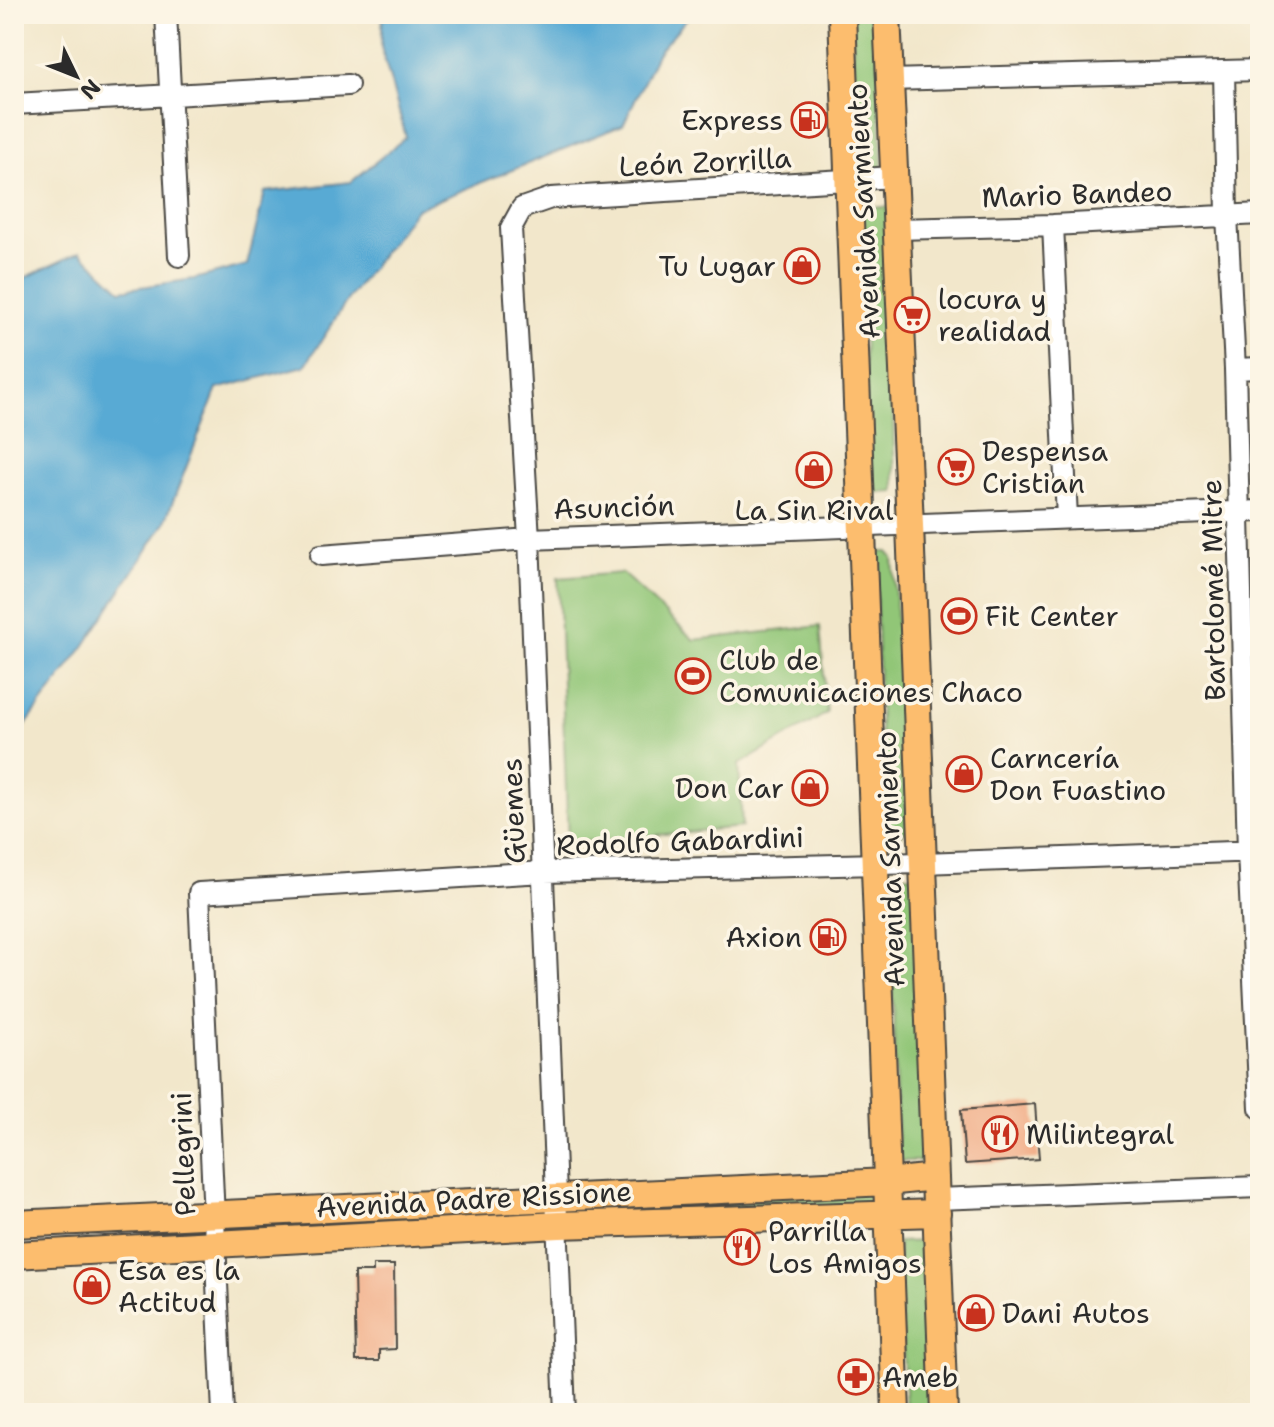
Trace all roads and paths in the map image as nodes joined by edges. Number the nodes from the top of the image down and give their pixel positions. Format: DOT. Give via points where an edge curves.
graph roads {
  1 [pos="166,14"];
  2 [pos="842,14"];
  3 [pos="887,14"];
  4 [pos="1260,70"];
  5 [pos="1224,71"];
  6 [pos="889,80"];
  7 [pos="348,85"];
  8 [pos="169,94"];
  9 [pos="14,104"];
  10 [pos="894,177"];
  11 [pos="849,182"];
  12 [pos="522,208"];
  13 [pos="1260,214"];
  14 [pos="1227,215"];
  15 [pos="1053,225"];
  16 [pos="896,229"];
  17 [pos="179,256"];
  18 [pos="1260,368"];
  19 [pos="1235,369"];
  20 [pos="1250,511"];
  21 [pos="1067,518"];
  22 [pos="863,524"];
  23 [pos="910,525"];
  24 [pos="529,539"];
  25 [pos="321,555"];
  26 [pos="1254,851"];
  27 [pos="922,863"];
  28 [pos="873,864"];
  29 [pos="544,872"];
  30 [pos="199,893"];
  31 [pos="1260,1108"];
  32 [pos="887,1182"];
  33 [pos="1260,1187"];
  34 [pos="936,1196"];
  35 [pos="556,1197"];
  36 [pos="214,1214"];
  37 [pos="889,1215"];
  38 [pos="14,1224"];
  39 [pos="559,1225"];
  40 [pos="214,1244"];
  41 [pos="14,1255"];
  42 [pos="223,1413"];
  43 [pos="565,1413"];
  44 [pos="896,1413"];
  45 [pos="944,1413"];
  1 -- 8 [label="street"];
  2 -- 11 [label="main road, Avenida Sarmiento"];
  3 -- 6 [label="main road, Avenida Sarmiento"];
  4 -- 5 [label="street"];
  5 -- 6 [label="street"];
  5 -- 14 [label="street, Bartolomé Mitre"];
  6 -- 10 [label="main road, Avenida Sarmiento"];
  7 -- 8 [label="street"];
  8 -- 9 [label="street"];
  8 -- 17 [label="street"];
  10 -- 11 [label="street, León Zorrilla"];
  10 -- 16 [label="main road, Avenida Sarmiento"];
  11 -- 12 [label="street, León Zorrilla" via="551,198"];
  11 -- 22 [label="main road, Avenida Sarmiento"];
  12 -- 24 [label="street, Güemes" via="511,228"];
  13 -- 14 [label="street, Mario Bandeo"];
  14 -- 15 [label="street, Mario Bandeo"];
  14 -- 19 [label="street, Bartolomé Mitre"];
  15 -- 16 [label="street, Mario Bandeo"];
  15 -- 21 [label="street"];
  16 -- 23 [label="main road, Avenida Sarmiento"];
  18 -- 19 [label="street"];
  19 -- 20 [label="street, Bartolomé Mitre"];
  20 -- 21 [label="street, Asunción"];
  20 -- 26 [label="street, Bartolomé Mitre"];
  21 -- 23 [label="street, Asunción"];
  22 -- 23 [label="street, Asunción"];
  22 -- 24 [label="street, Asunción"];
  22 -- 28 [label="main road, Avenida Sarmiento"];
  23 -- 27 [label="main road, Avenida Sarmiento"];
  24 -- 25 [label="street, Asunción"];
  24 -- 29 [label="street, Güemes"];
  26 -- 27 [label="street, Rodolfo Gabardini"];
  26 -- 31 [label="street, Bartolomé Mitre"];
  27 -- 28 [label="street, Rodolfo Gabardini"];
  27 -- 34 [label="main road, Avenida Sarmiento"];
  28 -- 29 [label="street, Rodolfo Gabardini"];
  28 -- 32 [label="main road, Avenida Sarmiento"];
  29 -- 30 [label="street, Rodolfo Gabardini"];
  29 -- 35 [label="street, Güemes"];
  30 -- 36 [label="street, Pellegrini"];
  32 -- 34 [label="main road, Avenida Padre Rissione"];
  32 -- 35 [label="main road, Avenida Padre Rissione"];
  32 -- 37 [label="main road, Avenida Sarmiento"];
  33 -- 34 [label="street"];
  34 -- 37 [label="main road, Avenida Padre Rissione"];
  34 -- 45 [label="main road, Avenida Sarmiento"];
  35 -- 36 [label="main road, Avenida Padre Rissione"];
  35 -- 39 [label="street, Güemes"];
  36 -- 38 [label="main road, Avenida Padre Rissione"];
  36 -- 40 [label="street, Pellegrini"];
  37 -- 39 [label="main road, Avenida Padre Rissione"];
  37 -- 44 [label="main road, Avenida Sarmiento"];
  39 -- 40 [label="main road, Avenida Padre Rissione"];
  39 -- 43 [label="street, Güemes"];
  40 -- 41 [label="main road, Avenida Padre Rissione"];
  40 -- 42 [label="street, Pellegrini"];
}
